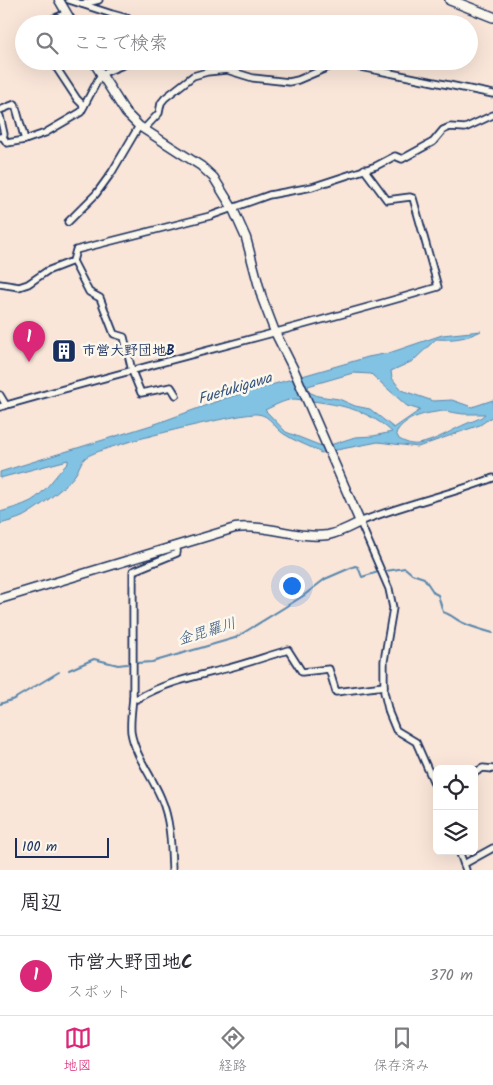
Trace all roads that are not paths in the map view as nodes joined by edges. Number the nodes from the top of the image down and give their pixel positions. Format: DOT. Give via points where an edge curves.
graph roads {
  1 [pos="59,0"];
  2 [pos="69,0"];
  3 [pos="99,0"];
  4 [pos="450,0"];
  5 [pos="82,4"];
  6 [pos="67,13"];
  7 [pos="62,15"];
  8 [pos="118,15"];
  9 [pos="493,18"];
  10 [pos="58,70"];
  11 [pos="98,70"];
  12 [pos="110,70"];
  13 [pos="227,70"];
  14 [pos="227,70"];
  15 [pos="319,70"];
  16 [pos="374,70"];
  17 [pos="100,74"];
  18 [pos="493,94"];
  19 [pos="84,106"];
  20 [pos="0,110"];
  21 [pos="493,115"];
  22 [pos="0,116"];
  23 [pos="141,128"];
  24 [pos="1,137"];
  25 [pos="25,140"];
  26 [pos="364,169"];
  27 [pos="233,209"];
  28 [pos="68,222"];
  29 [pos="74,261"];
  30 [pos="0,284"];
  31 [pos="275,332"];
  32 [pos="132,371"];
  33 [pos="0,395"];
  34 [pos="176,395"];
  35 [pos="3,406"];
  36 [pos="493,478"];
  37 [pos="360,522"];
  38 [pos="177,545"];
  39 [pos="0,599"];
  40 [pos="384,686"];
  41 [pos="133,697"];
  42 [pos="493,769"];
  43 [pos="478,771"];
  44 [pos="433,781"];
  45 [pos="493,848"];
  46 [pos="460,855"];
  47 [pos="465,867"];
  48 [pos="172,870"];
  1 -- 6 [label="street"];
  2 -- 5 [label="street"];
  3 -- 5 [label="street"];
  4 -- 9 [label="main road"];
  5 -- 8 [label="street"];
  6 -- 7 [label="street"];
  10 -- 19 [label="street"];
  11 -- 17 [label="street"];
  12 -- 17 [label="street"];
  13 -- 23 [label="street" via="193,76 165,98 159,113"];
  14 -- 15 [label="street" via="253,78 289,82"];
  16 -- 18 [label="street"];
  17 -- 19 [label="street"];
  17 -- 23 [label="street" via="126,113"];
  19 -- 25 [label="street" via="81,112 62,124"];
  20 -- 25 [label="street" via="15,104"];
  21 -- 26 [label="street" via="465,128 450,126 413,154 402,158 395,156"];
  22 -- 24 [label="street" via="4,134"];
  23 -- 27 [label="street" via="201,166 214,178"];
  23 -- 28 [label="street" via="96,194"];
  24 -- 25 [label="street" via="7,143"];
  26 -- 27 [label="street" via="312,188 270,195"];
  26 -- 31 [label="street" via="387,200 413,198 438,287"];
  27 -- 29 [label="street" via="76,250"];
  27 -- 31 [label="street" via="246,238"];
  29 -- 30 [label="street" via="19,287"];
  29 -- 32 [label="street" via="89,292 100,298 114,334 124,337"];
  31 -- 32 [label="street"];
  31 -- 37 [label="street"];
  32 -- 34 [label="street" via="141,393 171,387"];
  32 -- 35 [label="street"];
  33 -- 35 [label="street"];
  36 -- 37 [label="street"];
  37 -- 38 [label="street" via="329,535 315,536 256,526 235,528"];
  37 -- 40 [label="street" via="389,589 393,608 384,661"];
  38 -- 39 [label="street"];
  38 -- 41 [label="street" via="177,553 134,571"];
  40 -- 41 [label="street" via="336,692 329,670 302,672 288,650 224,670 170,682 137,699"];
  40 -- 44 [label="street" via="392,725 416,742"];
  41 -- 48 [label="street" via="132,732 141,759 162,799 169,823"];
  42 -- 43 [label="street"];
  45 -- 47 [label="street"];
  46 -- 47 [label="street"];
}
